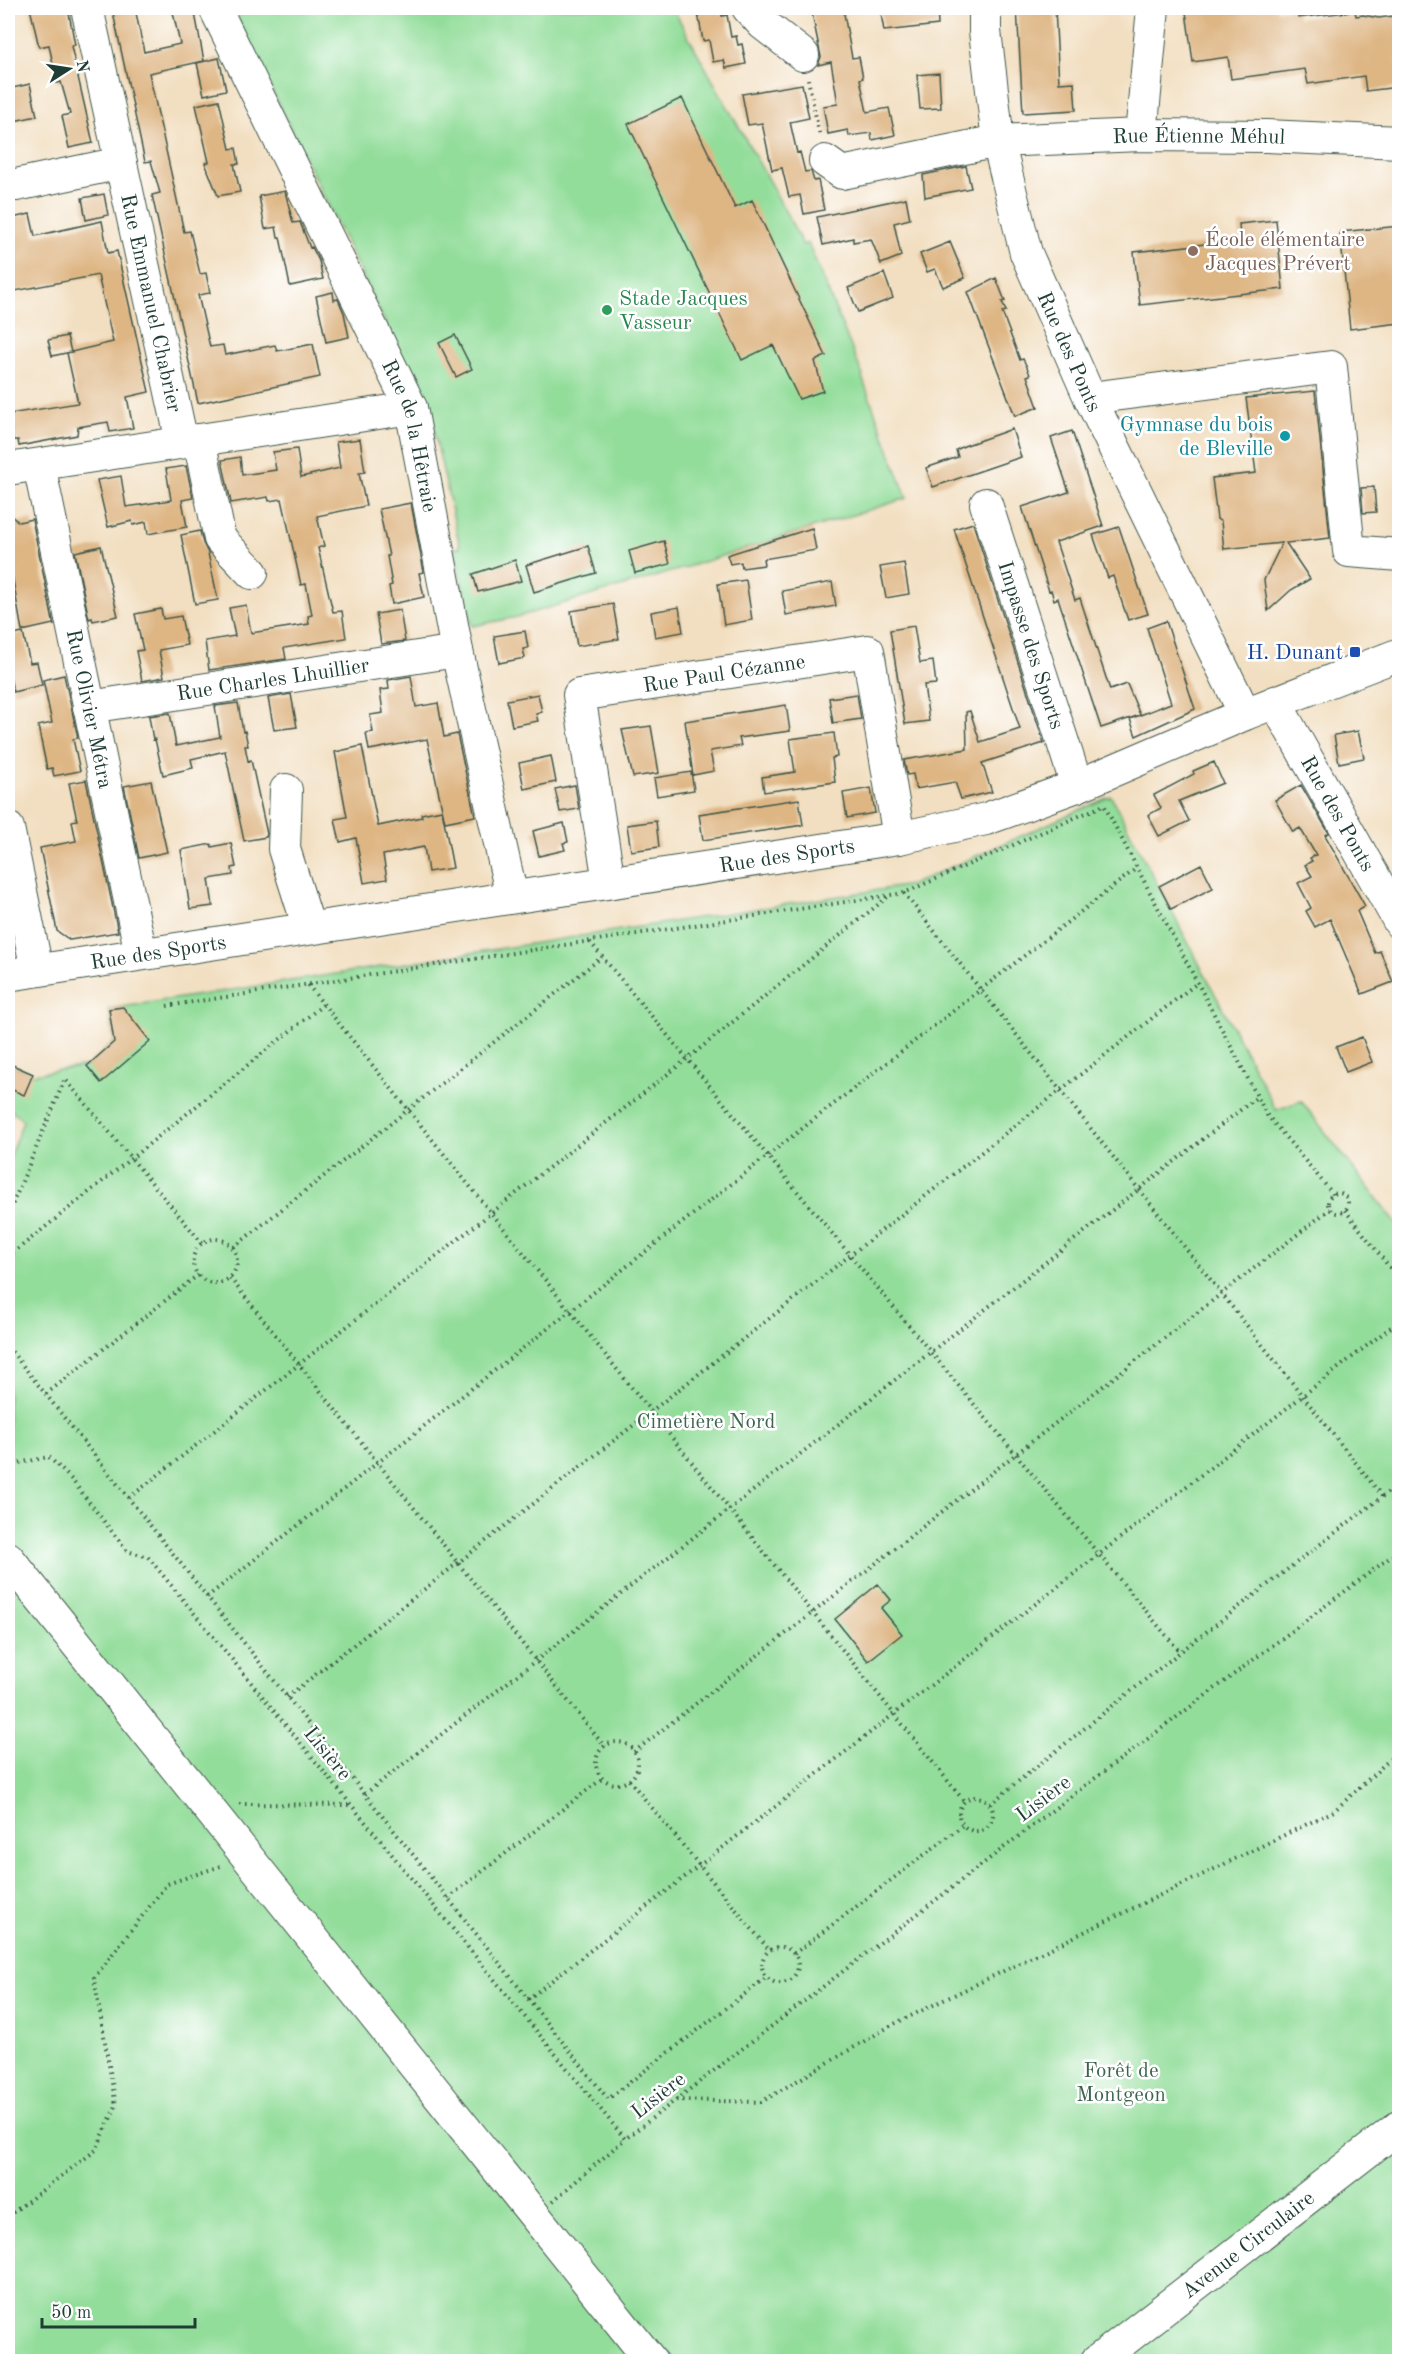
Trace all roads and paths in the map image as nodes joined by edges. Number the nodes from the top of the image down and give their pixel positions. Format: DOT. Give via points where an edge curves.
graph roads {
  1 [pos="87,8"];
  2 [pos="215,8"];
  3 [pos="748,8"];
  4 [pos="985,8"];
  5 [pos="1153,8"];
  6 [pos="803,55"];
  7 [pos="1141,135"];
  8 [pos="998,141"];
  9 [pos="1400,142"];
  10 [pos="825,162"];
  11 [pos="121,163"];
  12 [pos="16,185"];
  13 [pos="1089,398"];
  14 [pos="411,408"];
  15 [pos="191,441"];
  16 [pos="39,465"];
  17 [pos="8,469"];
  18 [pos="986,504"];
  19 [pos="1400,555"];
  20 [pos="252,573"];
  21 [pos="457,651"];
  22 [pos="1400,654"];
  23 [pos="1275,702"];
  24 [pos="89,707"];
  25 [pos="1245,714"];
  26 [pos="1077,786"];
  27 [pos="286,790"];
  28 [pos="8,828"];
  29 [pos="899,838"];
  30 [pos="1137,868"];
  31 [pos="609,882"];
  32 [pos="904,893"];
  33 [pos="891,895"];
  34 [pos="512,897"];
  35 [pos="1398,915"];
  36 [pos="309,928"];
  37 [pos="589,942"];
  38 [pos="141,954"];
  39 [pos="602,957"];
  40 [pos="22,972"];
  41 [pos="1197,983"];
  42 [pos="308,984"];
  43 [pos="980,990"];
  44 [pos="324,1004"];
  45 [pos="167,1006"];
  46 [pos="687,1059"];
  47 [pos="1059,1090"];
  48 [pos="1257,1097"];
  49 [pos="409,1109"];
  50 [pos="767,1156"];
  51 [pos="132,1158"];
  52 [pos="1138,1189"];
  53 [pos="1333,1194"];
  54 [pos="1330,1209"];
  55 [pos="1345,1210"];
  56 [pos="491,1212"];
  57 [pos="8,1215"];
  58 [pos="201,1243"];
  59 [pos="234,1247"];
  60 [pos="848,1255"];
  61 [pos="8,1257"];
  62 [pos="198,1275"];
  63 [pos="230,1278"];
  64 [pos="1400,1281"];
  65 [pos="1221,1293"];
  66 [pos="570,1311"];
  67 [pos="1400,1320"];
  68 [pos="8,1347"];
  69 [pos="931,1352"];
  70 [pos="298,1363"];
  71 [pos="46,1395"];
  72 [pos="1302,1396"];
  73 [pos="650,1410"];
  74 [pos="1016,1454"];
  75 [pos="377,1462"];
  76 [pos="8,1465"];
  77 [pos="1400,1483"];
  78 [pos="1382,1496"];
  79 [pos="129,1498"];
  80 [pos="729,1509"];
  81 [pos="1400,1550"];
  82 [pos="1099,1553"];
  83 [pos="8,1558"];
  84 [pos="457,1562"];
  85 [pos="207,1597"];
  86 [pos="813,1613"];
  87 [pos="1180,1652"];
  88 [pos="536,1661"];
  89 [pos="287,1697"];
  90 [pos="893,1713"];
  91 [pos="604,1747"];
  92 [pos="1400,1750"];
  93 [pos="634,1752"];
  94 [pos="603,1778"];
  95 [pos="629,1780"];
  96 [pos="365,1794"];
  97 [pos="964,1801"];
  98 [pos="205,1804"];
  99 [pos="990,1804"];
  100 [pos="352,1805"];
  101 [pos="962,1826"];
  102 [pos="248,1858"];
  103 [pos="699,1866"];
  104 [pos="448,1898"];
  105 [pos="770,1951"];
  106 [pos="794,1954"];
  107 [pos="767,1977"];
  108 [pos="528,1999"];
  109 [pos="676,2100"];
  110 [pos="1400,2126"];
  111 [pos="625,2139"];
  112 [pos="8,2216"];
  113 [pos="535,2216"];
  114 [pos="652,2361"];
  115 [pos="1096,2361"];
  1 -- 11 [label="street, Rue Emmanuel Chabrier"];
  2 -- 14 [label="street, Rue de la Hêtraie"];
  3 -- 6 [label="street"];
  4 -- 8 [label="street, Rue des Ponts"];
  5 -- 7 [label="street"];
  6 -- 10 [label="path"];
  7 -- 8 [label="street, Rue Étienne Méhul"];
  7 -- 9 [label="street, Rue Étienne Méhul"];
  8 -- 10 [label="street" via="842,172"];
  8 -- 13 [label="street, Rue des Ponts" via="1026,253"];
  11 -- 12 [label="street"];
  11 -- 15 [label="street, Rue Emmanuel Chabrier"];
  13 -- 19 [label="street" via="1331,368 1349,551"];
  13 -- 25 [label="street, Rue des Ponts"];
  14 -- 15 [label="street"];
  14 -- 21 [label="street, Rue de la Hêtraie"];
  15 -- 16 [label="street"];
  15 -- 20 [label="street, Rue Emmanuel Chabrier" via="220,539"];
  16 -- 17 [label="street"];
  16 -- 24 [label="street, Rue Olivier Métra"];
  18 -- 26 [label="street, Impasse des Sports"];
  21 -- 24 [label="street, Rue Charles Lhuillier"];
  21 -- 34 [label="street, Rue de la Hêtraie"];
  22 -- 23 [label="street, Rue des Sports"];
  23 -- 25 [label="street, Rue des Sports"];
  23 -- 35 [label="street, Rue des Ponts"];
  24 -- 38 [label="street, Rue Olivier Métra"];
  25 -- 26 [label="street, Rue des Sports"];
  26 -- 29 [label="street, Rue des Sports" via="986,819"];
  27 -- 36 [label="street" via="284,849"];
  28 -- 40 [label="street"];
  29 -- 31 [label="street, Rue des Sports"];
  29 -- 31 [label="street, Rue Paul Cézanne" via="868,651 579,695"];
  30 -- 32 [label="path" via="1104,805"];
  30 -- 41 [label="path"];
  30 -- 43 [label="path"];
  31 -- 34 [label="street, Rue des Sports"];
  32 -- 33 [label="path"];
  32 -- 43 [label="path"];
  33 -- 37 [label="path"];
  33 -- 46 [label="path"];
  34 -- 36 [label="street, Rue des Sports"];
  36 -- 38 [label="street, Rue des Sports"];
  37 -- 39 [label="path"];
  37 -- 42 [label="path"];
  38 -- 40 [label="street, Rue des Sports"];
  39 -- 46 [label="path"];
  39 -- 49 [label="path"];
  41 -- 47 [label="path"];
  41 -- 48 [label="path"];
  42 -- 44 [label="path"];
  42 -- 45 [label="path"];
  43 -- 47 [label="path"];
  43 -- 50 [label="path"];
  44 -- 49 [label="path"];
  44 -- 51 [label="path"];
  46 -- 50 [label="path"];
  46 -- 56 [label="path"];
  47 -- 52 [label="path"];
  47 -- 60 [label="path"];
  48 -- 52 [label="path"];
  48 -- 53 [label="path" via="1267,1115"];
  49 -- 56 [label="path"];
  49 -- 59 [label="path"];
  50 -- 60 [label="path"];
  50 -- 66 [label="path"];
  51 -- 57 [label="path" via="65,1079"];
  51 -- 58 [label="path"];
  51 -- 61 [label="path"];
  52 -- 65 [label="path"];
  52 -- 69 [label="path"];
  53 -- 54 [label="path" via="1328,1202"];
  53 -- 55 [label="path" via="1345,1196"];
  54 -- 55 [label="path" via="1337,1213"];
  54 -- 65 [label="path"];
  55 -- 64 [label="path"];
  56 -- 66 [label="path"];
  56 -- 70 [label="path"];
  58 -- 59 [label="path" via="218,1238"];
  58 -- 62 [label="path" via="193,1260"];
  59 -- 63 [label="path" via="238,1263"];
  60 -- 69 [label="path"];
  60 -- 73 [label="path"];
  62 -- 63 [label="path" via="213,1283"];
  62 -- 71 [label="path"];
  63 -- 70 [label="path"];
  65 -- 72 [label="path"];
  65 -- 74 [label="path"];
  66 -- 73 [label="path"];
  66 -- 75 [label="path"];
  67 -- 72 [label="path"];
  68 -- 71 [label="path"];
  69 -- 74 [label="path"];
  69 -- 80 [label="path"];
  70 -- 75 [label="path"];
  70 -- 79 [label="path"];
  71 -- 79 [label="path"];
  72 -- 78 [label="path"];
  72 -- 82 [label="path"];
  73 -- 80 [label="path"];
  73 -- 84 [label="path"];
  74 -- 82 [label="path"];
  74 -- 86 [label="path"];
  75 -- 84 [label="path"];
  75 -- 85 [label="path"];
  76 -- 100 [label="path, Lisière" via="49,1457 72,1480 127,1551 148,1557"];
  77 -- 78 [label="path"];
  78 -- 87 [label="path"];
  79 -- 85 [label="path"];
  80 -- 86 [label="path"];
  80 -- 88 [label="path"];
  81 -- 109 [label="path, Lisière" via="1054,1809"];
  82 -- 87 [label="path"];
  82 -- 90 [label="path"];
  83 -- 98 [label="street"];
  84 -- 88 [label="path"];
  84 -- 89 [label="path"];
  85 -- 89 [label="path"];
  86 -- 90 [label="path"];
  86 -- 93 [label="path"];
  87 -- 99 [label="path"];
  88 -- 91 [label="path"];
  88 -- 96 [label="path"];
  89 -- 96 [label="path"];
  90 -- 97 [label="path"];
  90 -- 103 [label="path"];
  91 -- 93 [label="path" via="621,1743"];
  91 -- 94 [label="path" via="597,1759 597,1769"];
  92 -- 109 [label="path" via="1334,1810 892,2025 761,2102"];
  93 -- 95 [label="path" via="637,1769"];
  94 -- 95 [label="path" via="613,1784"];
  94 -- 104 [label="path"];
  95 -- 103 [label="path"];
  96 -- 104 [label="path"];
  97 -- 99 [label="path" via="976,1796"];
  97 -- 101 [label="path" via="958,1812"];
  98 -- 100 [label="path"];
  98 -- 102 [label="street"];
  99 -- 101 [label="path" via="993,1817 986,1828 972,1831"];
  100 -- 111 [label="path, Lisière"];
  101 -- 106 [label="path"];
  102 -- 112 [label="path" via="167,1884 94,1978 116,2106 96,2150"];
  102 -- 113 [label="street"];
  103 -- 105 [label="path"];
  103 -- 108 [label="path"];
  104 -- 108 [label="path"];
  105 -- 106 [label="path" via="781,1948"];
  105 -- 107 [label="path" via="763,1963"];
  106 -- 107 [label="path" via="798,1968 790,1980 777,1983"];
  107 -- 108 [label="path" via="608,2099"];
  109 -- 111 [label="path, Lisière"];
  110 -- 115 [label="street, Avenue Circulaire"];
  111 -- 113 [label="path"];
  113 -- 114 [label="street"];
}
